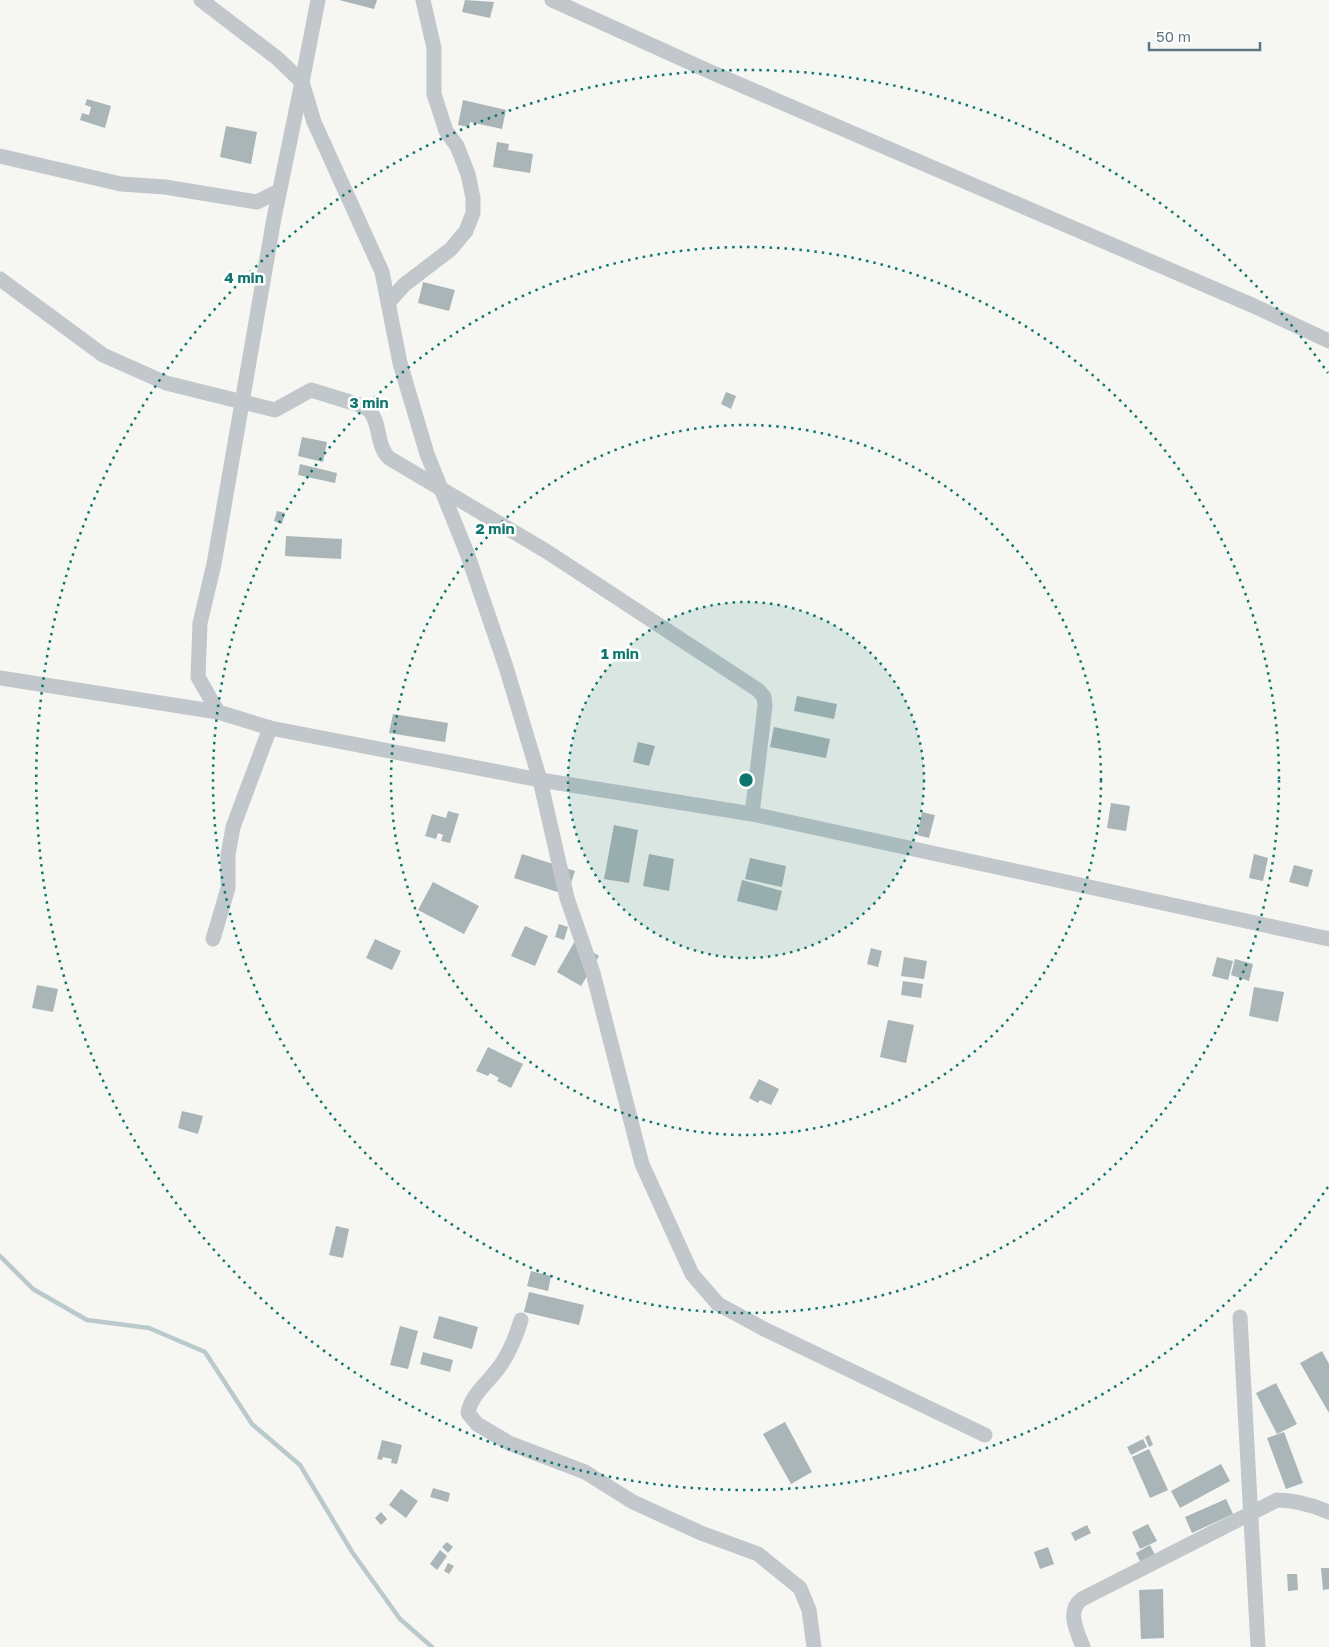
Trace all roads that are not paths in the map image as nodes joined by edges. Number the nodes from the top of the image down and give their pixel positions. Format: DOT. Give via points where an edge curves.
graph roads {
  1 [pos="201,0"];
  2 [pos="318,0"];
  3 [pos="423,0"];
  4 [pos="552,0"];
  5 [pos="302,82"];
  6 [pos="0,156"];
  7 [pos="279,191"];
  8 [pos="257,202"];
  9 [pos="274,218"];
  10 [pos="0,279"];
  11 [pos="388,304"];
  12 [pos="1329,341"];
  13 [pos="243,404"];
  14 [pos="441,487"];
  15 [pos="0,678"];
  16 [pos="218,712"];
  17 [pos="270,728"];
  18 [pos="540,780"];
  19 [pos="752,814"];
  20 [pos="213,938"];
  21 [pos="1329,939"];
  22 [pos="1240,1317"];
  23 [pos="521,1320"];
  24 [pos="985,1436"];
  25 [pos="1250,1512"];
  26 [pos="1329,1512"];
  27 [pos="814,1647"];
  28 [pos="1083,1647"];
  29 [pos="1258,1647"];
  1 -- 5 [label="street" via="277,58"];
  2 -- 5 [label="street"];
  3 -- 11 [label="street" via="434,48 434,94 446,131 457,146 468,174 473,213 466,231 451,249 404,285"];
  4 -- 12 [label="street" via="713,74"];
  5 -- 7 [label="street"];
  5 -- 11 [label="street" via="314,122 382,272"];
  6 -- 8 [label="street" via="121,184 165,187"];
  7 -- 8 [label="street"];
  7 -- 9 [label="street"];
  8 -- 9 [label="street"];
  9 -- 13 [label="street"];
  10 -- 13 [label="street" via="103,355 166,383"];
  11 -- 14 [label="street" via="400,363 427,454"];
  13 -- 14 [label="street" via="275,410 311,390 363,406 375,417 384,453"];
  13 -- 16 [label="street" via="198,638 198,677"];
  14 -- 18 [label="street" via="467,552"];
  14 -- 19 [label="street" via="554,556 758,690 764,697 765,706"];
  15 -- 16 [label="street"];
  16 -- 17 [label="street"];
  17 -- 18 [label="street"];
  17 -- 20 [label="street" via="233,828 228,855 228,888"];
  18 -- 19 [label="street"];
  18 -- 24 [label="street" via="567,898 593,973 642,1164 692,1274 718,1304"];
  19 -- 21 [label="street"];
  22 -- 25 [label="street"];
  23 -- 27 [label="street" via="516,1338 501,1365 470,1404 468,1413 477,1424 509,1443 586,1472 632,1502 758,1554 800,1588 809,1610"];
  25 -- 26 [label="street" via="1277,1500 1292,1500"];
  25 -- 28 [label="street" via="1075,1604 1073,1615"];
  25 -- 29 [label="street"];
}
